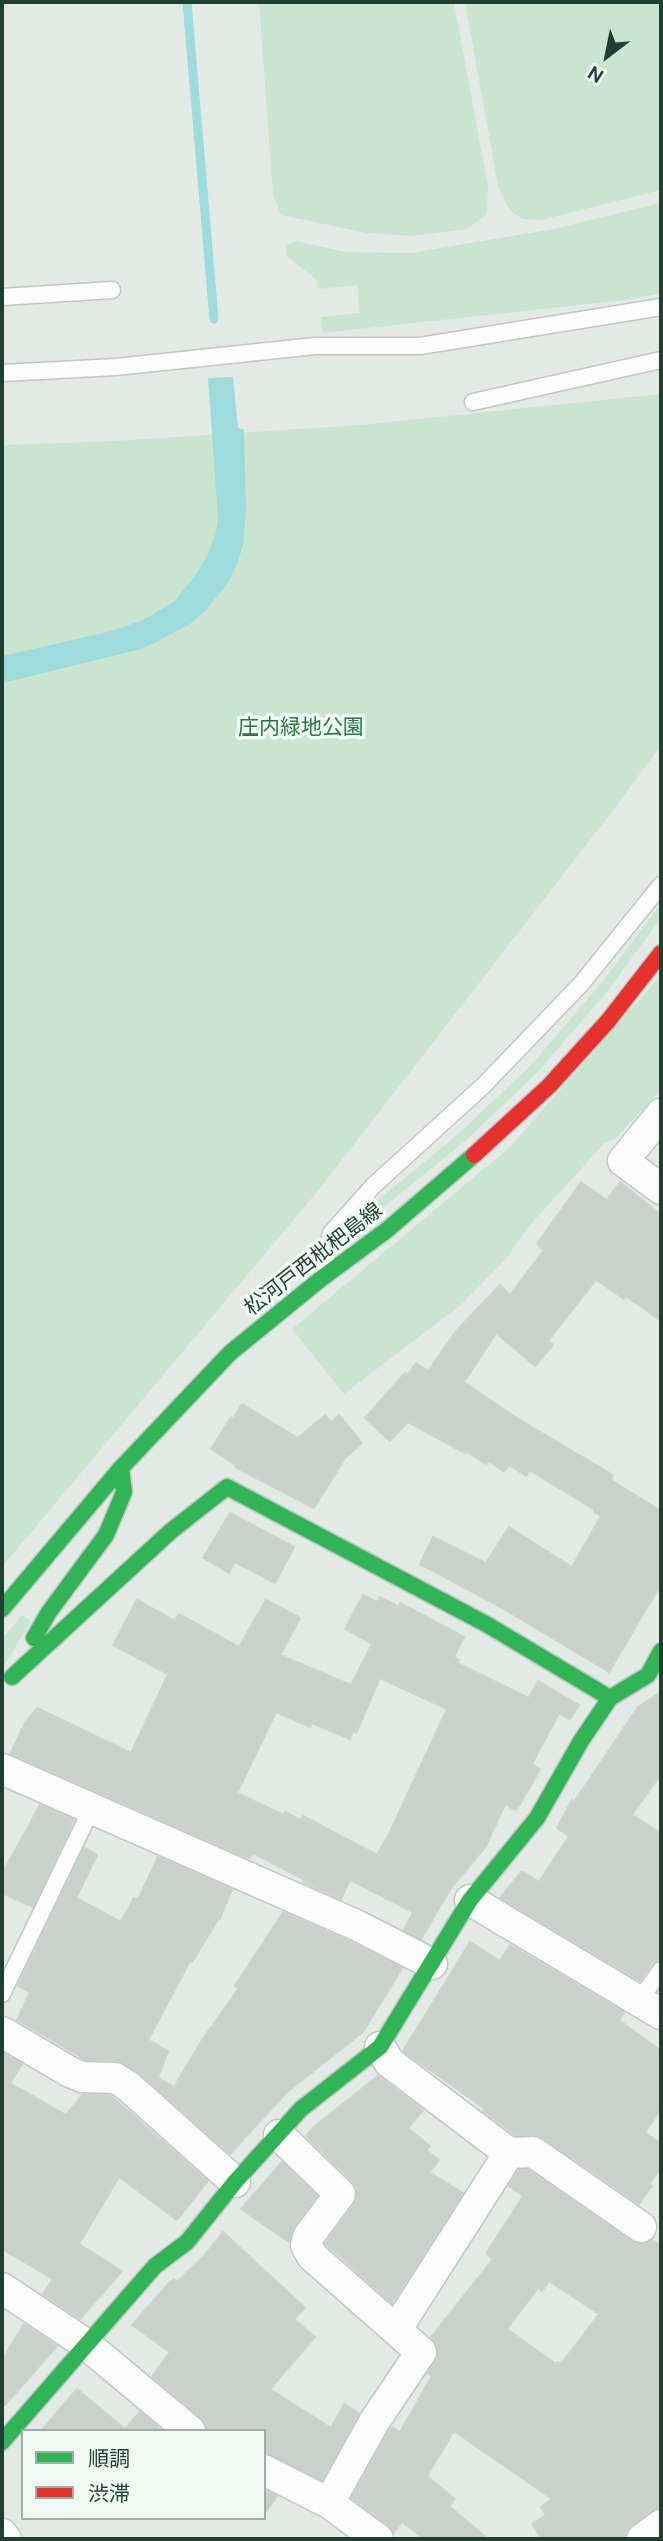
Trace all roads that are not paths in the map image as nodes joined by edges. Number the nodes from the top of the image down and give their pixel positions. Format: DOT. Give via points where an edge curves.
graph roads {
  1 [pos="112,290"];
  2 [pos="2,297"];
  3 [pos="661,307"];
  4 [pos="661,360"];
  5 [pos="2,373"];
  6 [pos="473,402"];
  7 [pos="661,885"];
  8 [pos="661,953"];
  9 [pos="661,1114"];
  10 [pos="661,1189"];
  11 [pos="321,1278"];
  12 [pos="121,1468"];
  13 [pos="2,1609"];
  14 [pos="661,1651"];
  15 [pos="12,1677"];
  16 [pos="655,1680"];
  17 [pos="2,1695"];
  18 [pos="610,1698"];
  19 [pos="2,1769"];
  20 [pos="91,1810"];
  21 [pos="470,1900"];
  22 [pos="432,1964"];
  23 [pos="661,1970"];
  24 [pos="2,1994"];
  25 [pos="650,2008"];
  26 [pos="2,2032"];
  27 [pos="380,2048"];
  28 [pos="279,2134"];
  29 [pos="509,2153"];
  30 [pos="235,2182"];
  31 [pos="641,2227"];
  32 [pos="2,2288"];
  33 [pos="396,2330"];
  34 [pos="87,2345"];
  35 [pos="188,2429"];
  36 [pos="2,2442"];
  37 [pos="266,2471"];
  38 [pos="329,2503"];
  39 [pos="661,2525"];
  40 [pos="2,2534"];
  41 [pos="6,2539"];
  42 [pos="378,2539"];
  43 [pos="642,2539"];
  1 -- 2 [label="lane"];
  3 -- 5 [label="lane" via="420,346 315,346 116,367"];
  4 -- 6 [label="lane"];
  7 -- 11 [label="lane" via="581,984 483,1086 373,1186 331,1233"];
  8 -- 11 [label="street, 松河戸西枇杷島線" via="549,1086 456,1172"];
  9 -- 10 [label="street" via="623,1161"];
  11 -- 12 [label="street, 松河戸西枇杷島線" via="230,1353"];
  12 -- 13 [label="street, 松河戸西枇杷島線"];
  12 -- 15 [label="street" via="124,1492 106,1535 49,1612"];
  14 -- 16 [label="street"];
  15 -- 17 [label="street"];
  15 -- 18 [label="street" via="171,1531 227,1487 486,1624"];
  16 -- 18 [label="street"];
  18 -- 21 [label="street" via="537,1818"];
  19 -- 20 [label="street"];
  20 -- 22 [label="street" via="332,1914"];
  20 -- 24 [label="lane"];
  21 -- 22 [label="street"];
  21 -- 25 [label="street"];
  22 -- 27 [label="street"];
  23 -- 25 [label="lane"];
  26 -- 30 [label="street" via="82,2077 115,2078"];
  27 -- 28 [label="street" via="301,2109"];
  27 -- 29 [label="street" via="389,2062"];
  28 -- 30 [label="street"];
  28 -- 33 [label="street" via="340,2194 307,2237 312,2256"];
  29 -- 31 [label="street" via="533,2152"];
  29 -- 33 [label="street"];
  30 -- 34 [label="street" via="187,2242 155,2266"];
  32 -- 34 [label="street"];
  33 -- 38 [label="street" via="421,2352 374,2422"];
  34 -- 35 [label="street"];
  34 -- 36 [label="street"];
  37 -- 38 [label="street"];
  38 -- 42 [label="street"];
  39 -- 43 [label="street"];
  40 -- 41 [label="street"];
}
